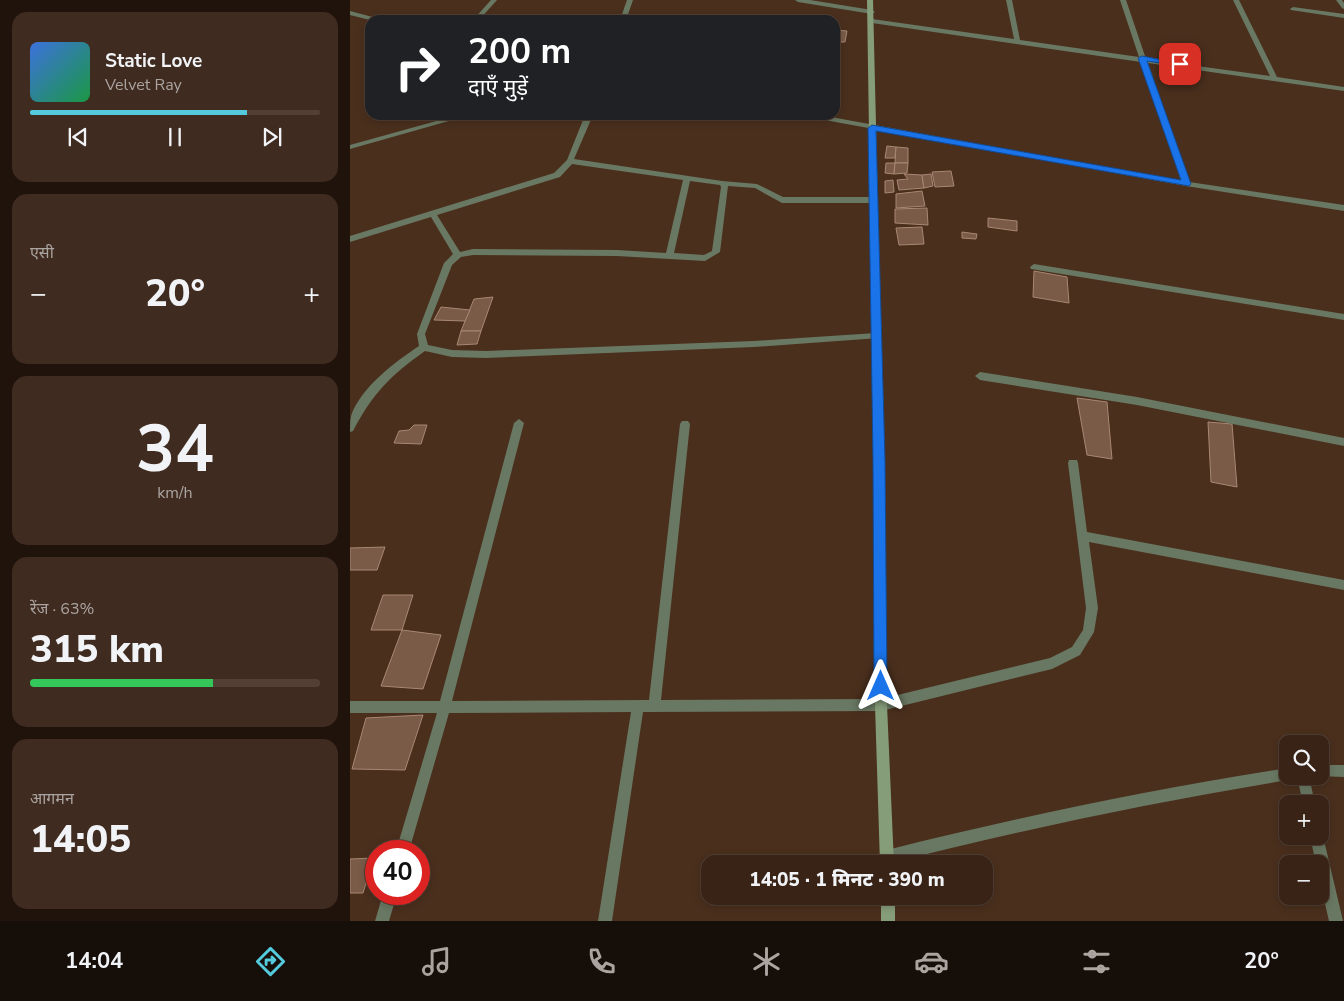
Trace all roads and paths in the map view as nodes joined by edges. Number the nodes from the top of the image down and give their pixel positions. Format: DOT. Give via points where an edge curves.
graph roads {
  1 [pos="494,0"];
  2 [pos="630,0"];
  3 [pos="798,0"];
  4 [pos="870,0"];
  5 [pos="1009,0"];
  6 [pos="1123,0"];
  7 [pos="1236,0"];
  8 [pos="1339,0"];
  9 [pos="1344,7"];
  10 [pos="1293,9"];
  11 [pos="350,14"];
  12 [pos="480,15"];
  13 [pos="625,15"];
  14 [pos="872,16"];
  15 [pos="1344,16"];
  16 [pos="365,17"];
  17 [pos="1017,40"];
  18 [pos="1142,58"];
  19 [pos="1274,77"];
  20 [pos="1344,89"];
  21 [pos="448,120"];
  22 [pos="587,120"];
  23 [pos="833,120"];
  24 [pos="872,128"];
  25 [pos="350,147"];
  26 [pos="570,161"];
  27 [pos="687,177"];
  28 [pos="722,183"];
  29 [pos="1186,184"];
  30 [pos="874,200"];
  31 [pos="1344,208"];
  32 [pos="433,214"];
  33 [pos="350,239"];
  34 [pos="458,255"];
  35 [pos="669,256"];
  36 [pos="1034,267"];
  37 [pos="1344,317"];
  38 [pos="876,336"];
  39 [pos="424,347"];
  40 [pos="980,376"];
  41 [pos="519,423"];
  42 [pos="685,424"];
  43 [pos="350,428"];
  44 [pos="1344,442"];
  45 [pos="1073,463"];
  46 [pos="1082,536"];
  47 [pos="1344,584"];
  48 [pos="881,705"];
  49 [pos="638,706"];
  50 [pos="654,706"];
  51 [pos="350,707"];
  52 [pos="444,708"];
  53 [pos="1329,771"];
  54 [pos="1344,771"];
  55 [pos="1279,775"];
  56 [pos="406,840"];
  57 [pos="1318,845"];
  58 [pos="887,855"];
  59 [pos="904,855"];
  60 [pos="387,905"];
  61 [pos="888,905"];
  62 [pos="382,921"];
  63 [pos="604,921"];
  64 [pos="888,921"];
  65 [pos="1336,921"];
  1 -- 12 [label="street"];
  2 -- 13 [label="street"];
  3 -- 14 [label="street"];
  4 -- 14 [label="street"];
  5 -- 17 [label="street"];
  6 -- 18 [label="street"];
  7 -- 19 [label="street"];
  8 -- 9 [label="street"];
  10 -- 15 [label="street"];
  11 -- 16 [label="street"];
  14 -- 17 [label="street"];
  14 -- 24 [label="street"];
  17 -- 18 [label="street"];
  18 -- 19 [label="street"];
  18 -- 29 [label="street"];
  19 -- 20 [label="street"];
  21 -- 25 [label="street"];
  22 -- 26 [label="street"];
  23 -- 24 [label="street"];
  24 -- 29 [label="street"];
  24 -- 30 [label="street"];
  26 -- 27 [label="street"];
  26 -- 32 [label="street" via="545,180"];
  27 -- 28 [label="street"];
  27 -- 35 [label="street"];
  28 -- 30 [label="street" via="757,186 782,200"];
  28 -- 35 [label="street" via="725,187 716,252 705,258"];
  29 -- 31 [label="street"];
  30 -- 38 [label="street"];
  32 -- 33 [label="street"];
  32 -- 34 [label="street"];
  34 -- 35 [label="street" via="483,252"];
  34 -- 39 [label="street" via="448,263 421,334"];
  36 -- 37 [label="street"];
  38 -- 39 [label="street" via="768,345 516,352 439,353"];
  38 -- 48 [label="street"];
  39 -- 43 [label="street" via="394,367 371,392"];
  40 -- 44 [label="street" via="1137,401"];
  41 -- 52 [label="street"];
  42 -- 50 [label="street"];
  45 -- 46 [label="street"];
  46 -- 47 [label="street"];
  46 -- 48 [label="street" via="1092,608 1088,632 1076,651 1052,663"];
  48 -- 50 [label="street"];
  48 -- 58 [label="street"];
  49 -- 50 [label="street"];
  49 -- 52 [label="street"];
  49 -- 63 [label="street"];
  51 -- 52 [label="street"];
  52 -- 56 [label="street"];
  53 -- 54 [label="street"];
  55 -- 59 [label="street" via="1218,784 965,837"];
  57 -- 65 [label="street"];
  60 -- 62 [label="street"];
  61 -- 64 [label="street"];
}
